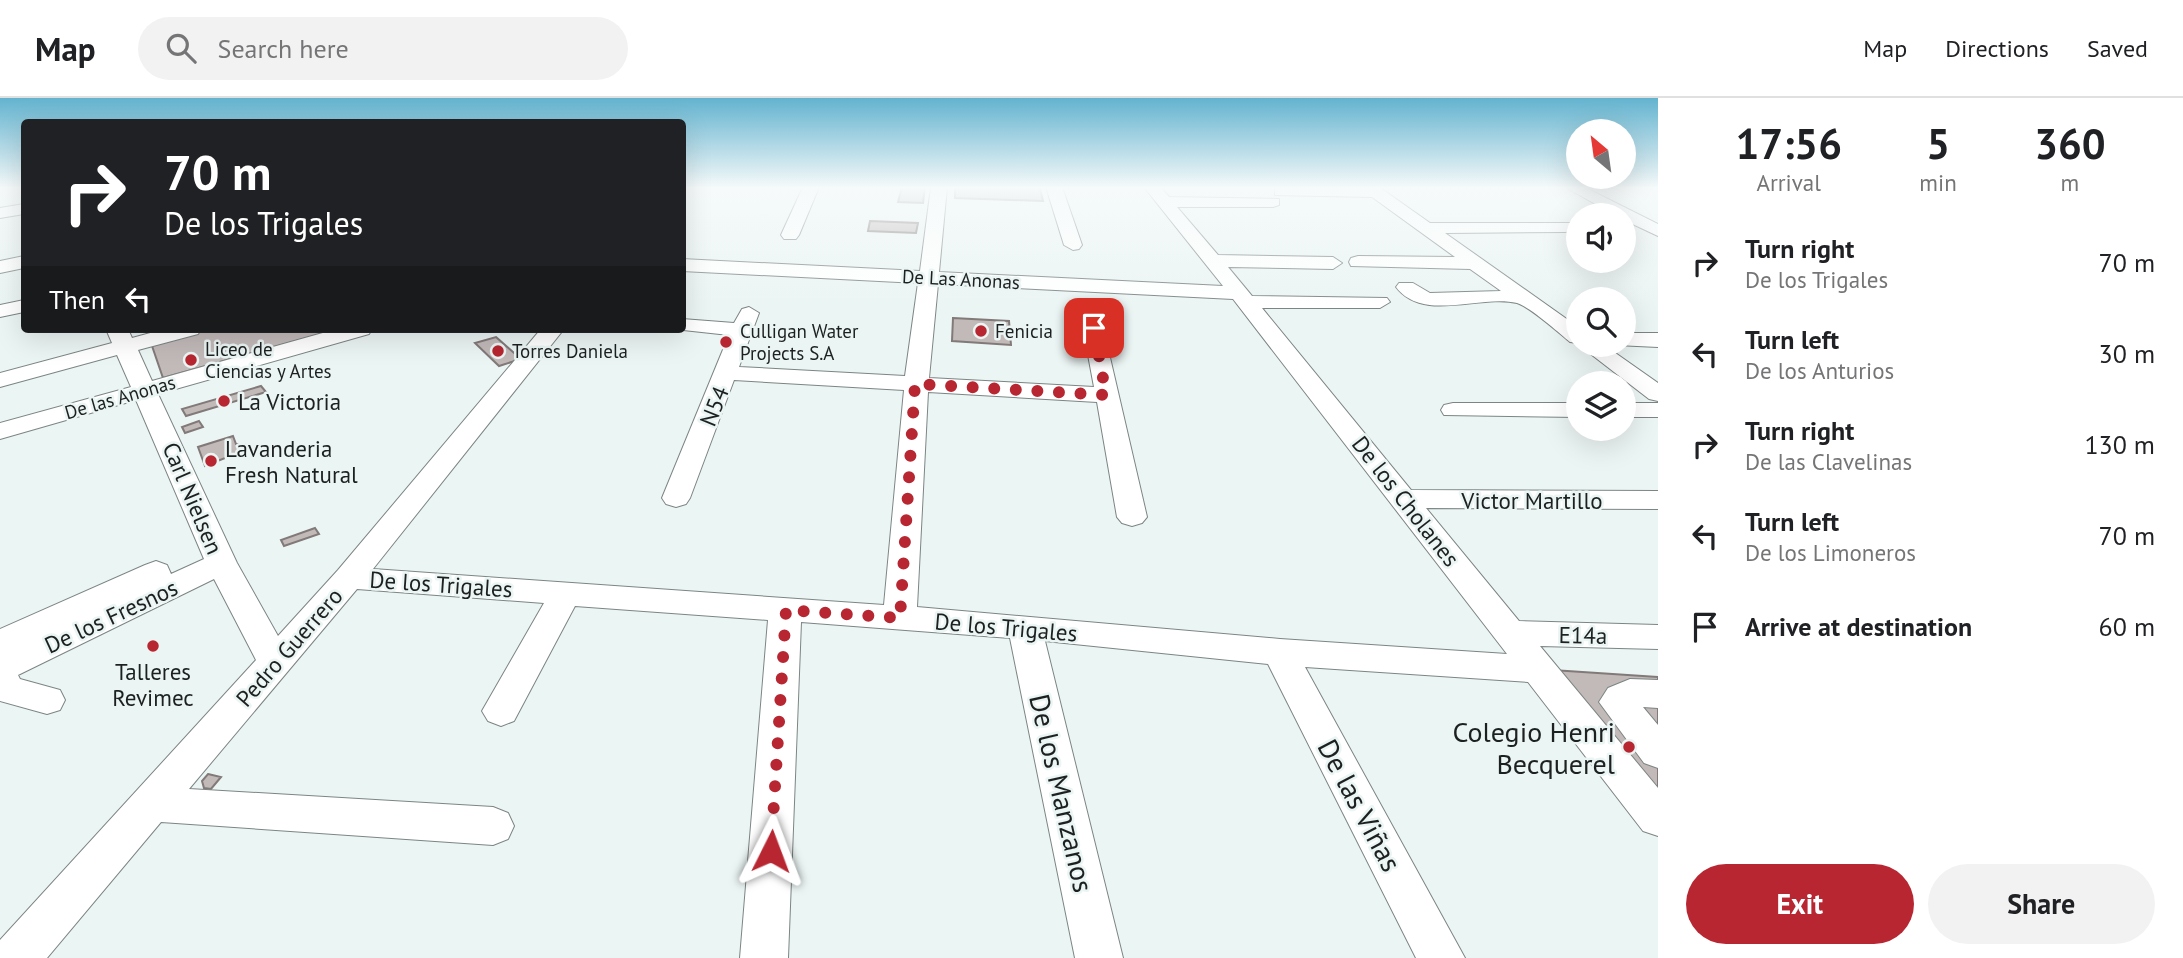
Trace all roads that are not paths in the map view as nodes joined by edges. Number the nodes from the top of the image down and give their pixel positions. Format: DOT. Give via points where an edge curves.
graph roads {
  1 [pos="793,227"];
  2 [pos="935,227"];
  3 [pos="1067,227"];
  4 [pos="1185,227"];
  5 [pos="1426,227"];
  6 [pos="790,234"];
  7 [pos="1308,244"];
  8 [pos="1073,245"];
  9 [pos="1206,252"];
  10 [pos="1359,262"];
  11 [pos="21,263"];
  12 [pos="1333,263"];
  13 [pos="1474,263"];
  14 [pos="686,265"];
  15 [pos="0,267"];
  16 [pos="930,278"];
  17 [pos="1406,287"];
  18 [pos="1522,297"];
  19 [pos="1243,298"];
  20 [pos="1380,302"];
  21 [pos="21,307"];
  22 [pos="0,311"];
  23 [pos="686,326"];
  24 [pos="1566,327"];
  25 [pos="1094,328"];
  26 [pos="159,333"];
  27 [pos="347,333"];
  28 [pos="550,333"];
  29 [pos="121,338"];
  30 [pos="1608,357"];
  31 [pos="727,373"];
  32 [pos="0,380"];
  33 [pos="915,384"];
  34 [pos="146,390"];
  35 [pos="1658,394"];
  36 [pos="1106,395"];
  37 [pos="1453,410"];
  38 [pos="1566,410"];
  39 [pos="1636,410"];
  40 [pos="1658,410"];
  41 [pos="0,431"];
  42 [pos="676,498"];
  43 [pos="1406,499"];
  44 [pos="1658,500"];
  45 [pos="1132,517"];
  46 [pos="217,554"];
  47 [pos="349,578"];
  48 [pos="565,594"];
  49 [pos="786,610"];
  50 [pos="900,618"];
  51 [pos="1025,627"];
  52 [pos="1508,634"];
  53 [pos="1658,636"];
  54 [pos="0,643"];
  55 [pos="1280,652"];
  56 [pos="275,663"];
  57 [pos="0,668"];
  58 [pos="1537,669"];
  59 [pos="0,675"];
  60 [pos="1658,694"];
  61 [pos="47,700"];
  62 [pos="501,711"];
  63 [pos="1658,752"];
  64 [pos="152,804"];
  65 [pos="1658,818"];
  66 [pos="492,826"];
  67 [pos="16,958"];
  68 [pos="764,958"];
  69 [pos="1099,958"];
  70 [pos="1441,958"];
  1 -- 6 [label="street"];
  2 -- 16 [label="street"];
  3 -- 8 [label="street"];
  4 -- 9 [label="street, De los Cholanes"];
  5 -- 13 [label="street"];
  7 -- 9 [label="street"];
  9 -- 12 [label="street"];
  9 -- 19 [label="street, De los Cholanes"];
  10 -- 13 [label="street"];
  11 -- 15 [label="street"];
  13 -- 18 [label="street"];
  14 -- 16 [label="street, De Las Anonas"];
  16 -- 19 [label="street, De Las Anonas"];
  16 -- 33 [label="street"];
  17 -- 18 [label="street" via="1426,299"];
  18 -- 24 [label="street"];
  19 -- 20 [label="street, De Las Anonas"];
  19 -- 43 [label="street, De los Cholanes"];
  21 -- 22 [label="street"];
  23 -- 31 [label="street, N54" via="746,322"];
  25 -- 36 [label="street"];
  26 -- 29 [label="street"];
  27 -- 34 [label="street, De las Anonas"];
  28 -- 47 [label="street, Pedro Guerrero"];
  29 -- 32 [label="street"];
  29 -- 34 [label="street, Carl Nielsen"];
  30 -- 35 [label="street"];
  31 -- 33 [label="street"];
  31 -- 42 [label="street, N54"];
  33 -- 36 [label="street"];
  33 -- 50 [label="street"];
  34 -- 41 [label="street, De las Anonas"];
  34 -- 46 [label="street, Carl Nielsen"];
  36 -- 45 [label="street"];
  37 -- 38 [label="street"];
  39 -- 40 [label="street"];
  43 -- 44 [label="street, Victor Martillo"];
  43 -- 52 [label="street, De los Cholanes"];
  46 -- 54 [label="street, De los Fresnos"];
  46 -- 56 [label="street, Carl Nielsen"];
  46 -- 57 [label="street, De los Fresnos"];
  47 -- 48 [label="street, De los Trigales"];
  47 -- 56 [label="street, Pedro Guerrero"];
  48 -- 49 [label="street, De los Trigales"];
  48 -- 62 [label="street"];
  49 -- 50 [label="street, De los Trigales"];
  49 -- 68 [label="street"];
  50 -- 51 [label="street, De los Trigales"];
  51 -- 55 [label="street, De los Trigales"];
  51 -- 69 [label="street, De los Manzanos"];
  52 -- 53 [label="street, E14a"];
  52 -- 58 [label="street, De los Cholanes"];
  55 -- 58 [label="street, De los Trigales"];
  55 -- 70 [label="street, De las Viñas"];
  56 -- 64 [label="street, Pedro Guerrero"];
  58 -- 65 [label="street, De los Cholanes"];
  59 -- 61 [label="street" via="8,690"];
  60 -- 63 [label="street" via="1622,695 1617,702"];
  64 -- 66 [label="street"];
  64 -- 67 [label="street, Pedro Guerrero"];
}
